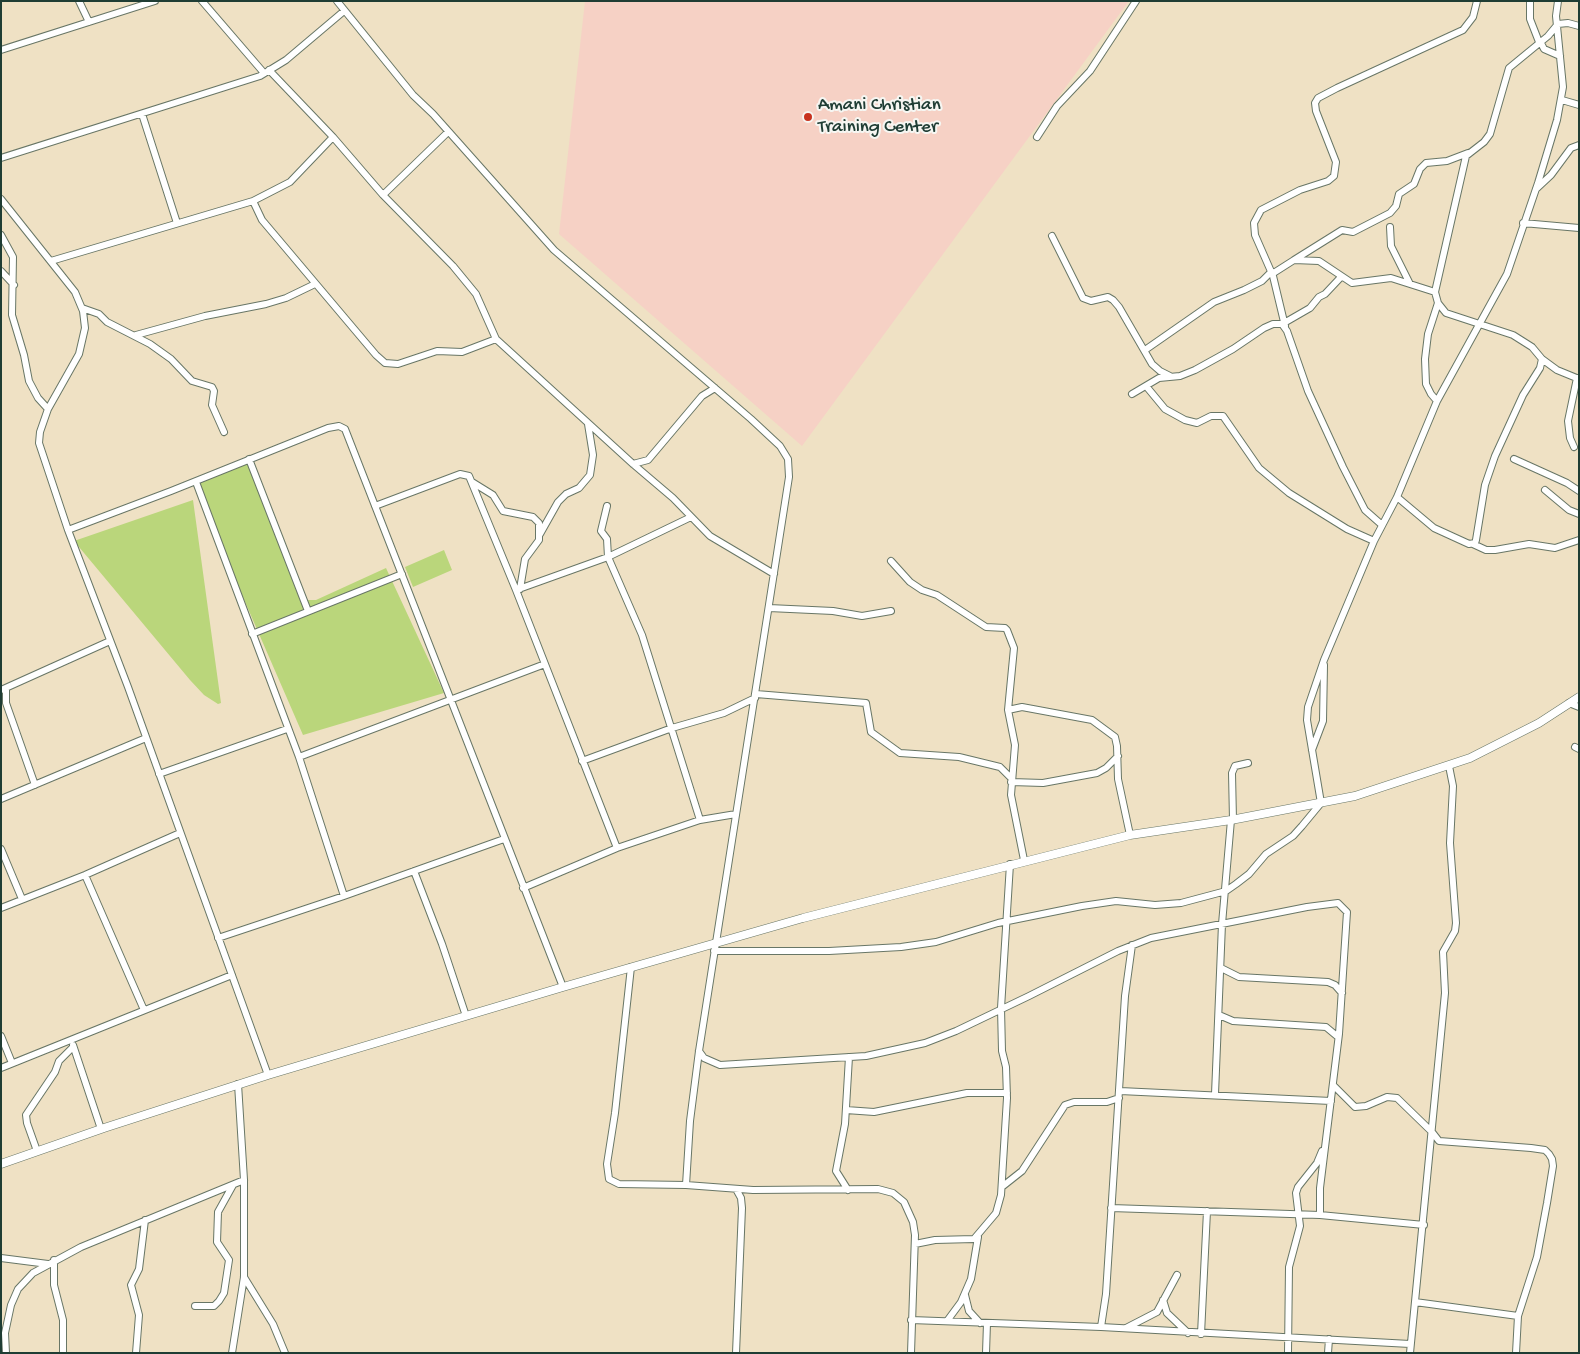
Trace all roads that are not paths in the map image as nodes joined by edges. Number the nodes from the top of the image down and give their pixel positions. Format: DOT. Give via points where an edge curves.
graph roads {
  1 [pos="79,1"];
  2 [pos="155,1"];
  3 [pos="202,1"];
  4 [pos="336,1"];
  5 [pos="1136,1"];
  6 [pos="1477,1"];
  7 [pos="1530,1"];
  8 [pos="1558,1"];
  9 [pos="344,11"];
  10 [pos="89,22"];
  11 [pos="1558,24"];
  12 [pos="1579,26"];
  13 [pos="1540,41"];
  14 [pos="1,50"];
  15 [pos="1560,56"];
  16 [pos="267,72"];
  17 [pos="1562,100"];
  18 [pos="1579,105"];
  19 [pos="142,114"];
  20 [pos="448,132"];
  21 [pos="333,137"];
  22 [pos="1037,137"];
  23 [pos="1579,145"];
  24 [pos="1468,153"];
  25 [pos="1,158"];
  26 [pos="1535,190"];
  27 [pos="384,196"];
  28 [pos="1,200"];
  29 [pos="253,201"];
  30 [pos="177,223"];
  31 [pos="1523,223"];
  32 [pos="1390,227"];
  33 [pos="1579,228"];
  34 [pos="1,235"];
  35 [pos="1052,236"];
  36 [pos="1294,260"];
  37 [pos="51,261"];
  38 [pos="1,271"];
  39 [pos="1272,273"];
  40 [pos="1341,277"];
  41 [pos="1409,282"];
  42 [pos="315,284"];
  43 [pos="14,285"];
  44 [pos="1435,292"];
  45 [pos="1438,303"];
  46 [pos="82,308"];
  47 [pos="1285,324"];
  48 [pos="1480,324"];
  49 [pos="136,335"];
  50 [pos="496,339"];
  51 [pos="1145,350"];
  52 [pos="1542,359"];
  53 [pos="1171,377"];
  54 [pos="1578,378"];
  55 [pos="1146,386"];
  56 [pos="715,388"];
  57 [pos="1132,394"];
  58 [pos="1437,401"];
  59 [pos="48,409"];
  60 [pos="588,424"];
  61 [pos="224,432"];
  62 [pos="1574,447"];
  63 [pos="1514,459"];
  64 [pos="249,460"];
  65 [pos="632,464"];
  66 [pos="196,482"];
  67 [pos="472,482"];
  68 [pos="1544,490"];
  69 [pos="1579,491"];
  70 [pos="1397,496"];
  71 [pos="375,506"];
  72 [pos="607,506"];
  73 [pos="1579,514"];
  74 [pos="691,517"];
  75 [pos="1382,525"];
  76 [pos="68,530"];
  77 [pos="540,535"];
  78 [pos="1579,540"];
  79 [pos="1374,541"];
  80 [pos="1473,544"];
  81 [pos="608,557"];
  82 [pos="891,561"];
  83 [pos="402,574"];
  84 [pos="774,574"];
  85 [pos="518,590"];
  86 [pos="769,608"];
  87 [pos="308,611"];
  88 [pos="891,611"];
  89 [pos="252,634"];
  90 [pos="110,641"];
  91 [pos="1324,660"];
  92 [pos="545,664"];
  93 [pos="4,689"];
  94 [pos="755,696"];
  95 [pos="1579,697"];
  96 [pos="450,701"];
  97 [pos="1569,703"];
  98 [pos="1579,707"];
  99 [pos="1008,710"];
  100 [pos="672,728"];
  101 [pos="287,729"];
  102 [pos="146,738"];
  103 [pos="1311,751"];
  104 [pos="1118,756"];
  105 [pos="299,757"];
  106 [pos="582,761"];
  107 [pos="1248,762"];
  108 [pos="1449,766"];
  109 [pos="159,774"];
  110 [pos="1012,781"];
  111 [pos="35,785"];
  112 [pos="1,798"];
  113 [pos="1321,803"];
  114 [pos="736,814"];
  115 [pos="700,820"];
  116 [pos="1232,820"];
  117 [pos="180,834"];
  118 [pos="1130,835"];
  119 [pos="504,839"];
  120 [pos="617,848"];
  121 [pos="1,849"];
  122 [pos="1024,860"];
  123 [pos="1010,864"];
  124 [pos="414,872"];
  125 [pos="85,874"];
  126 [pos="523,888"];
  127 [pos="1226,891"];
  128 [pos="344,896"];
  129 [pos="22,899"];
  130 [pos="1,908"];
  131 [pos="1008,921"];
  132 [pos="1222,924"];
  133 [pos="218,938"];
  134 [pos="1132,945"];
  135 [pos="715,947"];
  136 [pos="631,967"];
  137 [pos="1221,968"];
  138 [pos="232,974"];
  139 [pos="563,987"];
  140 [pos="1342,993"];
  141 [pos="1001,1008"];
  142 [pos="144,1010"];
  143 [pos="1219,1015"];
  144 [pos="466,1016"];
  145 [pos="1,1036"];
  146 [pos="1338,1037"];
  147 [pos="71,1039"];
  148 [pos="74,1046"];
  149 [pos="699,1051"];
  150 [pos="849,1057"];
  151 [pos="12,1063"];
  152 [pos="1,1068"];
  153 [pos="268,1075"];
  154 [pos="238,1084"];
  155 [pos="1333,1085"];
  156 [pos="1007,1093"];
  157 [pos="1120,1094"];
  158 [pos="1215,1094"];
  159 [pos="1331,1101"];
  160 [pos="846,1110"];
  161 [pos="101,1129"];
  162 [pos="1432,1132"];
  163 [pos="1326,1141"];
  164 [pos="37,1151"];
  165 [pos="1,1164"];
  166 [pos="244,1180"];
  167 [pos="233,1185"];
  168 [pos="686,1185"];
  169 [pos="1002,1187"];
  170 [pos="736,1189"];
  171 [pos="753,1190"];
  172 [pos="848,1190"];
  173 [pos="742,1201"];
  174 [pos="1111,1208"];
  175 [pos="1207,1211"];
  176 [pos="1300,1215"];
  177 [pos="1320,1215"];
  178 [pos="145,1220"];
  179 [pos="1424,1225"];
  180 [pos="978,1237"];
  181 [pos="915,1244"];
  182 [pos="1,1258"];
  183 [pos="51,1262"];
  184 [pos="1178,1274"];
  185 [pos="244,1277"];
  186 [pos="964,1295"];
  187 [pos="1163,1300"];
  188 [pos="1415,1302"];
  189 [pos="195,1306"];
  190 [pos="1518,1316"];
  191 [pos="5,1319"];
  192 [pos="911,1320"];
  193 [pos="947,1321"];
  194 [pos="983,1323"];
  195 [pos="1101,1327"];
  196 [pos="1125,1329"];
  197 [pos="1188,1333"];
  198 [pos="1201,1334"];
  199 [pos="1288,1337"];
  200 [pos="1328,1338"];
  201 [pos="1410,1344"];
  202 [pos="6,1353"];
  203 [pos="63,1353"];
  204 [pos="136,1353"];
  205 [pos="232,1353"];
  206 [pos="285,1353"];
  207 [pos="736,1353"];
  208 [pos="911,1353"];
  209 [pos="986,1353"];
  210 [pos="1288,1353"];
  211 [pos="1328,1353"];
  212 [pos="1410,1353"];
  213 [pos="1516,1353"];
  1 -- 10 [label="street"];
  2 -- 10 [label="street"];
  3 -- 16 [label="street"];
  4 -- 9 [label="street"];
  5 -- 22 [label="street" via="1090,71 1057,106"];
  6 -- 39 [label="street" via="1473,17 1463,30 1318,98 1316,111 1336,169 1332,179 1300,190 1257,214 1255,235"];
  7 -- 13 [label="street" via="1530,19"];
  8 -- 11 [label="street"];
  9 -- 16 [label="street"];
  9 -- 20 [label="street"];
  10 -- 14 [label="street"];
  11 -- 12 [label="street"];
  11 -- 13 [label="street"];
  11 -- 15 [label="street"];
  13 -- 15 [label="street" via="1544,49"];
  13 -- 24 [label="street" via="1509,68 1490,134"];
  15 -- 17 [label="street"];
  16 -- 19 [label="street"];
  16 -- 21 [label="street"];
  17 -- 18 [label="street"];
  17 -- 26 [label="street"];
  19 -- 25 [label="street"];
  19 -- 30 [label="street"];
  20 -- 27 [label="street"];
  20 -- 56 [label="street" via="554,250"];
  21 -- 27 [label="street"];
  21 -- 29 [label="street" via="290,182"];
  23 -- 26 [label="street" via="1571,148"];
  24 -- 36 [label="street" via="1447,161 1426,163 1414,184 1399,194 1390,213 1353,232 1342,230"];
  24 -- 44 [label="street"];
  26 -- 31 [label="street"];
  27 -- 50 [label="street" via="476,294"];
  28 -- 37 [label="street"];
  29 -- 30 [label="street"];
  29 -- 42 [label="street" via="262,220"];
  30 -- 37 [label="street"];
  31 -- 33 [label="street"];
  31 -- 48 [label="street" via="1507,274"];
  32 -- 41 [label="street" via="1391,246"];
  34 -- 43 [label="street" via="13,257"];
  35 -- 51 [label="street" via="1083,298 1091,301 1108,297 1113,300"];
  36 -- 39 [label="street"];
  36 -- 40 [label="street" via="1319,261"];
  37 -- 46 [label="street" via="75,292"];
  38 -- 43 [label="street"];
  39 -- 47 [label="street"];
  39 -- 51 [label="street" via="1262,281 1214,302"];
  40 -- 41 [label="street" via="1355,284 1386,277"];
  40 -- 47 [label="street" via="1310,308"];
  41 -- 44 [label="street"];
  42 -- 49 [label="street" via="266,304"];
  42 -- 50 [label="street" via="385,363 398,364 436,351 462,352"];
  43 -- 59 [label="street" via="12,315 29,380"];
  44 -- 45 [label="street"];
  45 -- 48 [label="street" via="1446,313"];
  45 -- 58 [label="street" via="1428,334 1425,359 1426,384"];
  46 -- 49 [label="street"];
  46 -- 59 [label="street" via="85,328 79,354"];
  47 -- 53 [label="street" via="1269,326 1213,361"];
  47 -- 75 [label="street" via="1308,391 1343,467 1365,510"];
  48 -- 52 [label="street" via="1514,335"];
  48 -- 58 [label="street"];
  49 -- 61 [label="street" via="171,359 192,381 212,386 212,405"];
  50 -- 60 [label="street"];
  51 -- 53 [label="street" via="1160,371"];
  52 -- 54 [label="street" via="1557,370"];
  52 -- 80 [label="street" via="1495,456"];
  53 -- 55 [label="street" via="1159,378"];
  54 -- 62 [label="street" via="1568,421"];
  55 -- 57 [label="street"];
  55 -- 79 [label="street" via="1165,409 1185,420 1197,423 1210,416 1223,416 1259,468 1290,493 1347,530"];
  56 -- 65 [label="street" via="702,396 648,460"];
  56 -- 84 [label="street" via="780,446 788,459 789,477"];
  58 -- 70 [label="street"];
  59 -- 76 [label="street" via="40,432 40,443"];
  60 -- 65 [label="street"];
  60 -- 77 [label="street" via="593,455 590,475 579,488 558,502"];
  63 -- 69 [label="street" via="1536,467"];
  64 -- 66 [label="street"];
  64 -- 71 [label="street" via="328,428 346,428"];
  64 -- 87 [label="street"];
  65 -- 74 [label="street"];
  66 -- 76 [label="street"];
  66 -- 89 [label="street"];
  67 -- 71 [label="street" via="468,474 460,474"];
  67 -- 77 [label="street" via="493,495 503,511 537,519"];
  67 -- 85 [label="street"];
  68 -- 73 [label="street"];
  70 -- 75 [label="street"];
  70 -- 80 [label="street" via="1434,528"];
  71 -- 83 [label="street"];
  72 -- 81 [label="street" via="601,531 607,539"];
  74 -- 81 [label="street"];
  74 -- 84 [label="street" via="721,544"];
  75 -- 79 [label="street"];
  76 -- 90 [label="street"];
  77 -- 85 [label="street" via="525,559"];
  78 -- 80 [label="street" via="1555,548 1529,544 1486,550"];
  79 -- 91 [label="street"];
  81 -- 85 [label="street"];
  81 -- 100 [label="street" via="642,635"];
  82 -- 99 [label="street" via="922,590 937,595 986,627 1007,630 1014,648"];
  83 -- 87 [label="street"];
  83 -- 96 [label="street"];
  84 -- 86 [label="street"];
  85 -- 92 [label="street"];
  86 -- 88 [label="street" via="862,616"];
  86 -- 94 [label="street"];
  87 -- 89 [label="street"];
  89 -- 101 [label="street"];
  90 -- 93 [label="street"];
  90 -- 102 [label="street"];
  91 -- 103 [label="street" via="1323,721"];
  91 -- 103 [label="street" via="1306,720"];
  92 -- 96 [label="street"];
  92 -- 106 [label="street"];
  93 -- 111 [label="street"];
  94 -- 100 [label="street" via="724,713"];
  94 -- 110 [label="street" via="866,703 871,732 900,753 959,757 1000,767"];
  94 -- 114 [label="street"];
  95 -- 97 [label="street"];
  96 -- 105 [label="street"];
  96 -- 119 [label="street"];
  97 -- 98 [label="street"];
  97 -- 108 [label="street" via="1502,743"];
  99 -- 104 [label="street" via="1022,707 1037,709 1096,722 1115,737"];
  99 -- 110 [label="street" via="1015,745"];
  100 -- 106 [label="street"];
  100 -- 115 [label="street"];
  101 -- 105 [label="street"];
  101 -- 109 [label="street"];
  102 -- 109 [label="street"];
  102 -- 111 [label="street"];
  103 -- 113 [label="street"];
  104 -- 110 [label="street" via="1097,773 1038,784"];
  104 -- 118 [label="street" via="1118,779"];
  105 -- 128 [label="street"];
  106 -- 120 [label="street"];
  107 -- 116 [label="street" via="1235,766 1232,773"];
  108 -- 113 [label="street" via="1355,796"];
  108 -- 162 [label="street" via="1453,786 1450,843 1456,923 1443,952 1445,993"];
  109 -- 117 [label="street"];
  110 -- 122 [label="street" via="1012,802"];
  111 -- 112 [label="street"];
  113 -- 116 [label="street"];
  113 -- 127 [label="street" via="1292,836 1266,854 1245,878"];
  114 -- 115 [label="street"];
  114 -- 135 [label="street"];
  115 -- 120 [label="street"];
  116 -- 118 [label="street"];
  116 -- 127 [label="street"];
  117 -- 125 [label="street"];
  117 -- 133 [label="street"];
  118 -- 122 [label="street"];
  119 -- 124 [label="street"];
  119 -- 126 [label="street"];
  120 -- 126 [label="street"];
  121 -- 129 [label="street"];
  122 -- 123 [label="street"];
  123 -- 131 [label="street"];
  123 -- 135 [label="street" via="803,918"];
  124 -- 128 [label="street"];
  124 -- 144 [label="street"];
  125 -- 129 [label="street"];
  125 -- 142 [label="street"];
  126 -- 139 [label="street"];
  127 -- 131 [label="street" via="1182,903 1155,905 1116,901"];
  127 -- 132 [label="street"];
  128 -- 133 [label="street"];
  129 -- 130 [label="street"];
  131 -- 135 [label="street" via="936,942 901,947 828,951"];
  131 -- 141 [label="street"];
  132 -- 134 [label="street" via="1180,931"];
  132 -- 137 [label="street"];
  132 -- 140 [label="street" via="1307,907 1341,904 1347,912"];
  133 -- 138 [label="street"];
  134 -- 141 [label="street"];
  134 -- 157 [label="street" via="1125,996"];
  135 -- 136 [label="street"];
  135 -- 149 [label="street"];
  136 -- 139 [label="street"];
  136 -- 168 [label="street" via="607,1175 618,1184"];
  137 -- 140 [label="street" via="1239,977 1328,982 1335,984"];
  137 -- 143 [label="street"];
  138 -- 142 [label="street"];
  138 -- 153 [label="street"];
  139 -- 144 [label="street"];
  140 -- 146 [label="street"];
  141 -- 150 [label="street" via="939,1038"];
  141 -- 156 [label="street"];
  142 -- 147 [label="street"];
  143 -- 146 [label="street" via="1233,1021 1326,1027"];
  143 -- 158 [label="street"];
  144 -- 153 [label="street"];
  145 -- 151 [label="street"];
  146 -- 155 [label="street"];
  147 -- 148 [label="street"];
  147 -- 151 [label="street"];
  148 -- 161 [label="street"];
  148 -- 164 [label="street" via="59,1061 26,1114"];
  149 -- 150 [label="street" via="704,1058 720,1065"];
  149 -- 168 [label="street"];
  150 -- 160 [label="street"];
  151 -- 152 [label="street"];
  153 -- 154 [label="street"];
  154 -- 161 [label="street"];
  154 -- 166 [label="street"];
  155 -- 159 [label="street"];
  155 -- 162 [label="street" via="1355,1107 1387,1097 1397,1098"];
  156 -- 160 [label="street" via="967,1092 874,1112"];
  156 -- 169 [label="street"];
  157 -- 158 [label="street"];
  157 -- 169 [label="street" via="1107,1102 1065,1105 1022,1171"];
  157 -- 174 [label="street"];
  158 -- 159 [label="street"];
  159 -- 163 [label="street"];
  160 -- 172 [label="street" via="836,1171"];
  161 -- 164 [label="street"];
  162 -- 179 [label="street"];
  162 -- 190 [label="street" via="1439,1141 1545,1150 1552,1159 1538,1250"];
  163 -- 176 [label="street" via="1317,1163 1298,1187"];
  163 -- 177 [label="street"];
  164 -- 165 [label="street"];
  166 -- 167 [label="street"];
  166 -- 185 [label="street"];
  167 -- 178 [label="street"];
  167 -- 189 [label="street" via="218,1212 217,1242 229,1260 224,1293 214,1306"];
  168 -- 170 [label="street"];
  169 -- 180 [label="street" via="996,1213"];
  170 -- 171 [label="street"];
  170 -- 173 [label="street"];
  171 -- 172 [label="street"];
  171 -- 173 [label="street"];
  172 -- 181 [label="street" via="884,1189 899,1197 913,1222"];
  173 -- 207 [label="street"];
  174 -- 175 [label="street"];
  174 -- 195 [label="street"];
  175 -- 176 [label="street"];
  175 -- 198 [label="street"];
  176 -- 177 [label="street"];
  176 -- 199 [label="street" via="1300,1230 1289,1267"];
  177 -- 179 [label="street"];
  178 -- 183 [label="street"];
  178 -- 204 [label="street" via="139,1268 131,1285 139,1315"];
  179 -- 188 [label="street"];
  180 -- 181 [label="street"];
  180 -- 186 [label="street" via="972,1274"];
  181 -- 192 [label="street"];
  182 -- 183 [label="street"];
  183 -- 191 [label="street" via="32,1273 18,1289"];
  183 -- 203 [label="street" via="63,1320"];
  184 -- 187 [label="street"];
  185 -- 205 [label="street"];
  185 -- 206 [label="street" via="273,1324"];
  186 -- 193 [label="street"];
  186 -- 194 [label="street" via="969,1311"];
  187 -- 196 [label="street" via="1153,1316"];
  187 -- 197 [label="street" via="1168,1313"];
  188 -- 190 [label="street"];
  188 -- 201 [label="street"];
  190 -- 213 [label="street"];
  191 -- 202 [label="street"];
  192 -- 193 [label="street"];
  192 -- 208 [label="street"];
  193 -- 194 [label="street"];
  194 -- 195 [label="street"];
  194 -- 209 [label="street"];
  195 -- 196 [label="street"];
  196 -- 197 [label="street"];
  197 -- 198 [label="street"];
  198 -- 199 [label="street"];
  199 -- 200 [label="street"];
  199 -- 210 [label="street"];
  200 -- 201 [label="street"];
  200 -- 211 [label="street"];
  201 -- 212 [label="street"];
}
